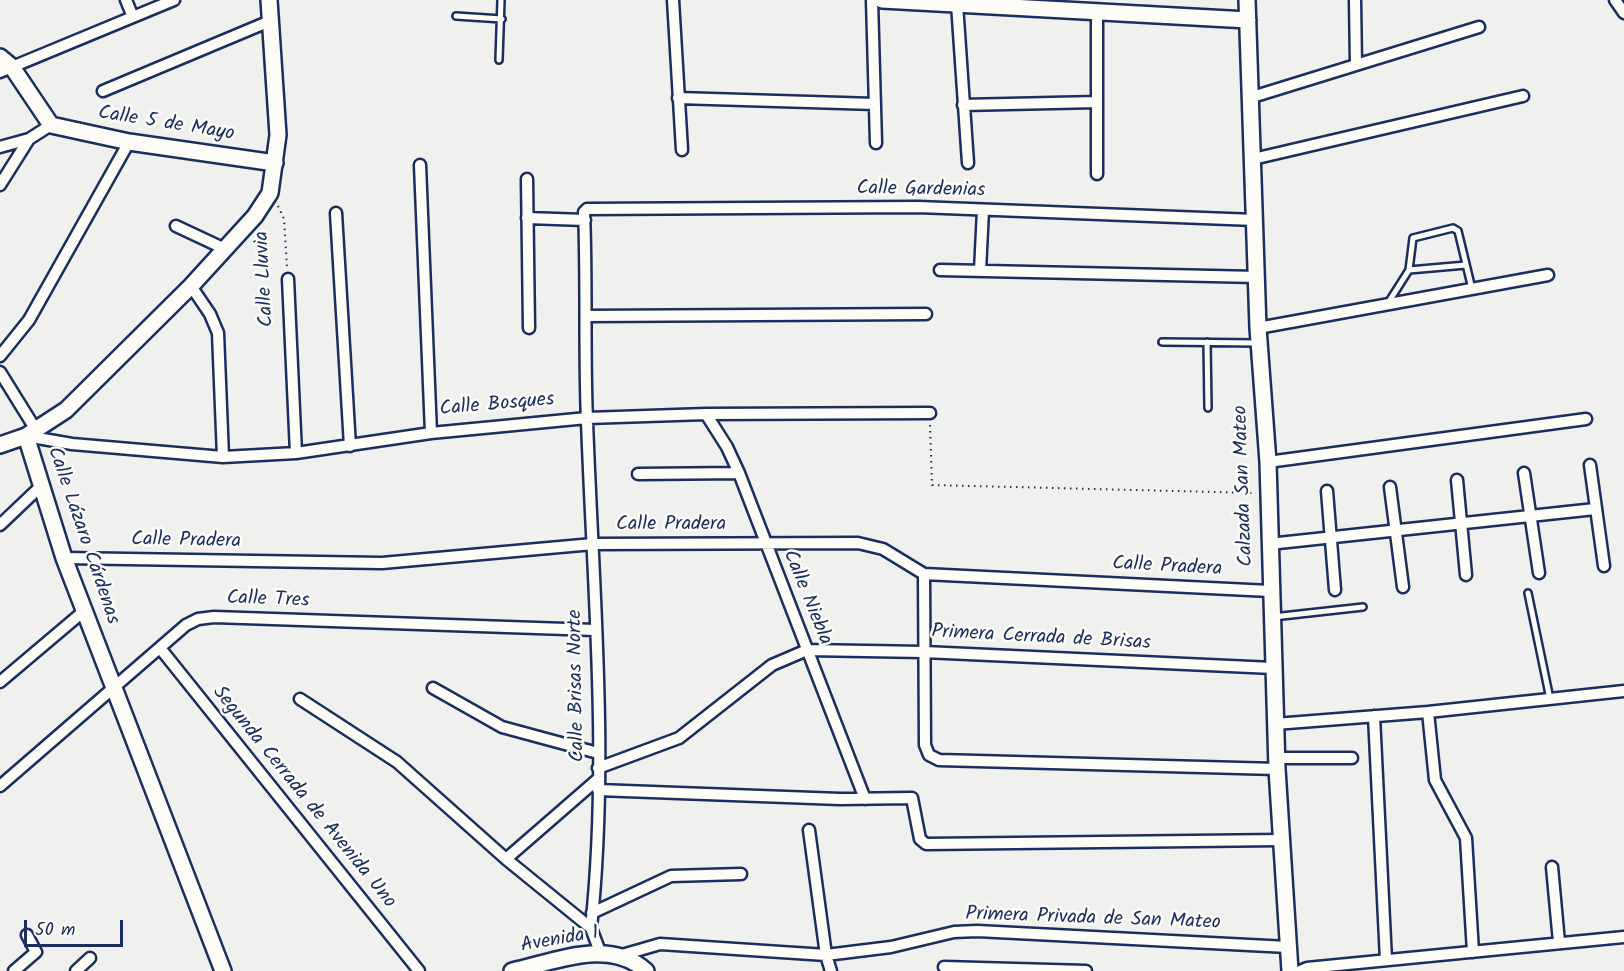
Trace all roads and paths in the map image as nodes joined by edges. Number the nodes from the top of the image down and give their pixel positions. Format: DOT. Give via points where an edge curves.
graph roads {
  1 [pos="126,0"];
  2 [pos="174,0"];
  3 [pos="269,0"];
  4 [pos="501,0"];
  5 [pos="673,0"];
  6 [pos="872,0"];
  7 [pos="882,0"];
  8 [pos="1247,0"];
  9 [pos="1355,0"];
  10 [pos="1615,0"];
  11 [pos="931,1"];
  12 [pos="957,4"];
  13 [pos="1097,11"];
  14 [pos="1624,13"];
  15 [pos="456,16"];
  16 [pos="133,17"];
  17 [pos="502,19"];
  18 [pos="1248,20"];
  19 [pos="270,21"];
  20 [pos="1479,27"];
  21 [pos="500,60"];
  22 [pos="4,65"];
  23 [pos="1356,65"];
  24 [pos="103,91"];
  25 [pos="1523,96"];
  26 [pos="678,98"];
  27 [pos="1249,98"];
  28 [pos="1097,102"];
  29 [pos="875,104"];
  30 [pos="963,105"];
  31 [pos="51,125"];
  32 [pos="29,139"];
  33 [pos="129,142"];
  34 [pos="876,143"];
  35 [pos="0,147"];
  36 [pos="682,150"];
  37 [pos="1253,159"];
  38 [pos="275,163"];
  39 [pos="968,163"];
  40 [pos="420,165"];
  41 [pos="1097,174"];
  42 [pos="526,179"];
  43 [pos="0,185"];
  44 [pos="270,194"];
  45 [pos="983,210"];
  46 [pos="336,213"];
  47 [pos="586,214"];
  48 [pos="527,218"];
  49 [pos="1255,220"];
  50 [pos="176,226"];
  51 [pos="225,249"];
  52 [pos="1466,266"];
  53 [pos="940,270"];
  54 [pos="1409,270"];
  55 [pos="980,271"];
  56 [pos="1548,275"];
  57 [pos="1257,277"];
  58 [pos="288,279"];
  59 [pos="191,286"];
  60 [pos="1472,289"];
  61 [pos="1387,304"];
  62 [pos="926,314"];
  63 [pos="587,316"];
  64 [pos="529,328"];
  65 [pos="1259,335"];
  66 [pos="1162,342"];
  67 [pos="1207,342"];
  68 [pos="0,356"];
  69 [pos="0,372"];
  70 [pos="1208,408"];
  71 [pos="930,413"];
  72 [pos="706,414"];
  73 [pos="586,418"];
  74 [pos="1586,419"];
  75 [pos="31,433"];
  76 [pos="431,433"];
  77 [pos="0,445"];
  78 [pos="350,446"];
  79 [pos="296,453"];
  80 [pos="223,458"];
  81 [pos="1268,462"];
  82 [pos="1590,465"];
  83 [pos="738,473"];
  84 [pos="1524,473"];
  85 [pos="638,474"];
  86 [pos="1457,480"];
  87 [pos="41,486"];
  88 [pos="1390,487"];
  89 [pos="1327,492"];
  90 [pos="1268,493"];
  91 [pos="1595,509"];
  92 [pos="1531,515"];
  93 [pos="1460,523"];
  94 [pos="0,525"];
  95 [pos="1396,530"];
  96 [pos="1332,537"];
  97 [pos="593,544"];
  98 [pos="765,544"];
  99 [pos="1269,544"];
  100 [pos="64,558"];
  101 [pos="1604,566"];
  102 [pos="1539,573"];
  103 [pos="924,574"];
  104 [pos="1466,575"];
  105 [pos="1403,587"];
  106 [pos="1335,590"];
  107 [pos="1270,591"];
  108 [pos="1528,593"];
  109 [pos="1363,607"];
  110 [pos="84,612"];
  111 [pos="1272,617"];
  112 [pos="595,630"];
  113 [pos="160,648"];
  114 [pos="807,650"];
  115 [pos="924,652"];
  116 [pos="1273,668"];
  117 [pos="0,682"];
  118 [pos="112,688"];
  119 [pos="433,688"];
  120 [pos="1624,691"];
  121 [pos="300,699"];
  122 [pos="1551,699"];
  123 [pos="1428,712"];
  124 [pos="1374,716"];
  125 [pos="1275,724"];
  126 [pos="598,753"];
  127 [pos="1352,758"];
  128 [pos="1277,763"];
  129 [pos="598,779"];
  130 [pos="0,786"];
  131 [pos="865,799"];
  132 [pos="809,830"];
  133 [pos="1281,840"];
  134 [pos="506,859"];
  135 [pos="1552,867"];
  136 [pos="741,874"];
  137 [pos="592,913"];
  138 [pos="591,928"];
  139 [pos="27,935"];
  140 [pos="1624,937"];
  141 [pos="1559,942"];
  142 [pos="1288,947"];
  143 [pos="600,952"];
  144 [pos="1473,952"];
  145 [pos="622,955"];
  146 [pos="826,955"];
  147 [pos="90,958"];
  148 [pos="1386,960"];
  149 [pos="944,968"];
  150 [pos="14,971"];
  151 [pos="76,971"];
  152 [pos="223,971"];
  153 [pos="419,971"];
  154 [pos="512,971"];
  155 [pos="646,971"];
  156 [pos="831,971"];
  157 [pos="1086,971"];
  158 [pos="1290,971"];
  159 [pos="1300,971"];
  1 -- 16 [label="street"];
  2 -- 16 [label="street"];
  3 -- 19 [label="street"];
  4 -- 17 [label="lane"];
  5 -- 26 [label="street"];
  6 -- 29 [label="street"];
  7 -- 11 [label="street"];
  8 -- 18 [label="street, Calzada San Mateo"];
  9 -- 23 [label="street"];
  10 -- 14 [label="street"];
  11 -- 12 [label="street"];
  12 -- 13 [label="street"];
  12 -- 30 [label="street"];
  13 -- 18 [label="street"];
  13 -- 28 [label="street"];
  15 -- 17 [label="lane"];
  16 -- 22 [label="street"];
  17 -- 21 [label="lane"];
  18 -- 27 [label="street, Calzada San Mateo"];
  19 -- 24 [label="street"];
  19 -- 38 [label="street" via="278,135"];
  20 -- 23 [label="street"];
  22 -- 31 [label="street"];
  23 -- 27 [label="street"];
  25 -- 37 [label="street"];
  26 -- 29 [label="street"];
  26 -- 36 [label="street"];
  27 -- 37 [label="street, Calzada San Mateo"];
  28 -- 30 [label="street"];
  28 -- 41 [label="street"];
  29 -- 34 [label="street"];
  30 -- 39 [label="street"];
  31 -- 32 [label="street"];
  31 -- 33 [label="street, Calle 5 de Mayo"];
  32 -- 35 [label="street"];
  32 -- 43 [label="street"];
  33 -- 38 [label="street, Calle 5 de Mayo"];
  33 -- 68 [label="street" via="29,320"];
  37 -- 49 [label="street, Calzada San Mateo"];
  38 -- 44 [label="street"];
  40 -- 76 [label="street"];
  42 -- 48 [label="street"];
  44 -- 51 [label="street, Calle Lázaro Cárdenas"];
  44 -- 58 [label="path, Calle Lluvia" via="284,219"];
  45 -- 47 [label="street, Calle Gardenias" via="918,207"];
  45 -- 49 [label="street, Calle Gardenias"];
  45 -- 55 [label="street"];
  46 -- 78 [label="street"];
  47 -- 48 [label="street, Calle Gardenias"];
  47 -- 63 [label="street, Calle Brisas Norte"];
  48 -- 64 [label="street"];
  49 -- 57 [label="street, Calzada San Mateo"];
  50 -- 51 [label="street"];
  51 -- 59 [label="street, Calle Lázaro Cárdenas"];
  52 -- 54 [label="lane"];
  52 -- 54 [label="lane" via="1454,228 1413,238"];
  52 -- 60 [label="lane"];
  53 -- 55 [label="street"];
  54 -- 61 [label="lane"];
  55 -- 57 [label="street"];
  56 -- 60 [label="street"];
  57 -- 65 [label="street, Calzada San Mateo"];
  58 -- 79 [label="street, Calle Lluvia"];
  59 -- 75 [label="street, Calle Lázaro Cárdenas" via="66,410"];
  59 -- 80 [label="street" via="218,333"];
  60 -- 61 [label="street"];
  61 -- 65 [label="street"];
  62 -- 63 [label="street"];
  63 -- 73 [label="street, Calle Brisas Norte"];
  65 -- 67 [label="lane"];
  65 -- 81 [label="street, Calzada San Mateo"];
  66 -- 67 [label="lane"];
  67 -- 70 [label="lane"];
  69 -- 75 [label="street"];
  71 -- 72 [label="street, Calle Bosques"];
  71 -- 90 [label="path" via="932,485"];
  72 -- 73 [label="street, Calle Bosques"];
  72 -- 83 [label="street, Calle Niebla"];
  73 -- 76 [label="street, Calle Bosques"];
  73 -- 97 [label="street, Calle Brisas Norte"];
  74 -- 81 [label="street"];
  75 -- 77 [label="street, Calle Bosques"];
  75 -- 80 [label="street, Calle Bosques" via="72,444"];
  75 -- 87 [label="street, Calle Lázaro Cárdenas"];
  76 -- 78 [label="street, Calle Bosques"];
  78 -- 79 [label="street, Calle Bosques"];
  79 -- 80 [label="street, Calle Bosques"];
  81 -- 90 [label="street, Calzada San Mateo"];
  82 -- 91 [label="street"];
  83 -- 85 [label="street"];
  83 -- 98 [label="street, Calle Niebla"];
  84 -- 92 [label="street"];
  86 -- 93 [label="street"];
  87 -- 94 [label="street"];
  87 -- 100 [label="street, Calle Lázaro Cárdenas"];
  88 -- 95 [label="street"];
  89 -- 96 [label="street"];
  90 -- 99 [label="street, Calzada San Mateo"];
  91 -- 92 [label="street"];
  91 -- 101 [label="street"];
  92 -- 93 [label="street"];
  92 -- 102 [label="street"];
  93 -- 95 [label="street"];
  93 -- 104 [label="street"];
  95 -- 96 [label="street"];
  95 -- 105 [label="street"];
  96 -- 99 [label="street"];
  96 -- 106 [label="street"];
  97 -- 98 [label="street, Calle Pradera"];
  97 -- 100 [label="street, Calle Pradera" via="382,563"];
  97 -- 112 [label="street, Calle Brisas Norte"];
  98 -- 103 [label="street, Calle Pradera" via="858,543 883,549"];
  98 -- 114 [label="street, Calle Niebla"];
  99 -- 107 [label="street, Calzada San Mateo"];
  100 -- 110 [label="street, Calle Lázaro Cárdenas"];
  103 -- 107 [label="street, Calle Pradera"];
  103 -- 115 [label="street"];
  107 -- 111 [label="street, Calzada San Mateo"];
  108 -- 122 [label="lane"];
  109 -- 111 [label="lane"];
  110 -- 117 [label="street"];
  110 -- 118 [label="street, Calle Lázaro Cárdenas"];
  111 -- 116 [label="street, Calzada San Mateo"];
  112 -- 113 [label="street, Calle Tres" via="214,617 186,625"];
  112 -- 126 [label="street, Calle Brisas Norte"];
  113 -- 118 [label="street, Calle Tres"];
  113 -- 153 [label="street, Segunda Cerrada de Avenida Uno"];
  114 -- 115 [label="street, Primera Cerrada de Brisas"];
  114 -- 129 [label="street" via="772,665 680,738"];
  114 -- 131 [label="street, Calle Niebla"];
  115 -- 116 [label="street, Primera Cerrada de Brisas"];
  115 -- 128 [label="street" via="925,745 928,755 939,760"];
  116 -- 125 [label="street, Calzada San Mateo"];
  118 -- 130 [label="street, Calle Tres"];
  118 -- 152 [label="street, Calle Lázaro Cárdenas"];
  119 -- 126 [label="street" via="502,727"];
  120 -- 122 [label="street"];
  121 -- 134 [label="street" via="397,762"];
  122 -- 123 [label="street"];
  123 -- 124 [label="street"];
  123 -- 144 [label="street" via="1435,780 1466,838"];
  124 -- 125 [label="street"];
  124 -- 148 [label="street"];
  125 -- 128 [label="street, Calzada San Mateo"];
  126 -- 129 [label="street, Calle Brisas Norte"];
  127 -- 128 [label="street"];
  128 -- 133 [label="street, Calzada San Mateo"];
  129 -- 131 [label="street"];
  129 -- 134 [label="street"];
  129 -- 137 [label="street, Calle Brisas Norte"];
  131 -- 133 [label="street" via="912,798 922,842 938,844"];
  132 -- 146 [label="street"];
  133 -- 142 [label="street, Calzada San Mateo"];
  134 -- 138 [label="street"];
  135 -- 141 [label="street"];
  136 -- 137 [label="street" via="672,876"];
  137 -- 138 [label="street, Calle Brisas Norte"];
  138 -- 143 [label="street, Calle Brisas Norte"];
  139 -- 150 [label="street" via="36,952"];
  140 -- 141 [label="street"];
  141 -- 144 [label="street"];
  142 -- 146 [label="street, Primera Privada de San Mateo" via="977,931"];
  142 -- 158 [label="street, Calzada San Mateo"];
  143 -- 145 [label="street, Avenida 1"];
  143 -- 154 [label="street, Avenida 1"];
  144 -- 148 [label="street"];
  145 -- 146 [label="street, Primera Privada de San Mateo" via="660,944"];
  145 -- 155 [label="street, Avenida 1"];
  146 -- 156 [label="street"];
  147 -- 151 [label="street"];
  148 -- 159 [label="street"];
  149 -- 157 [label="street"];
}
